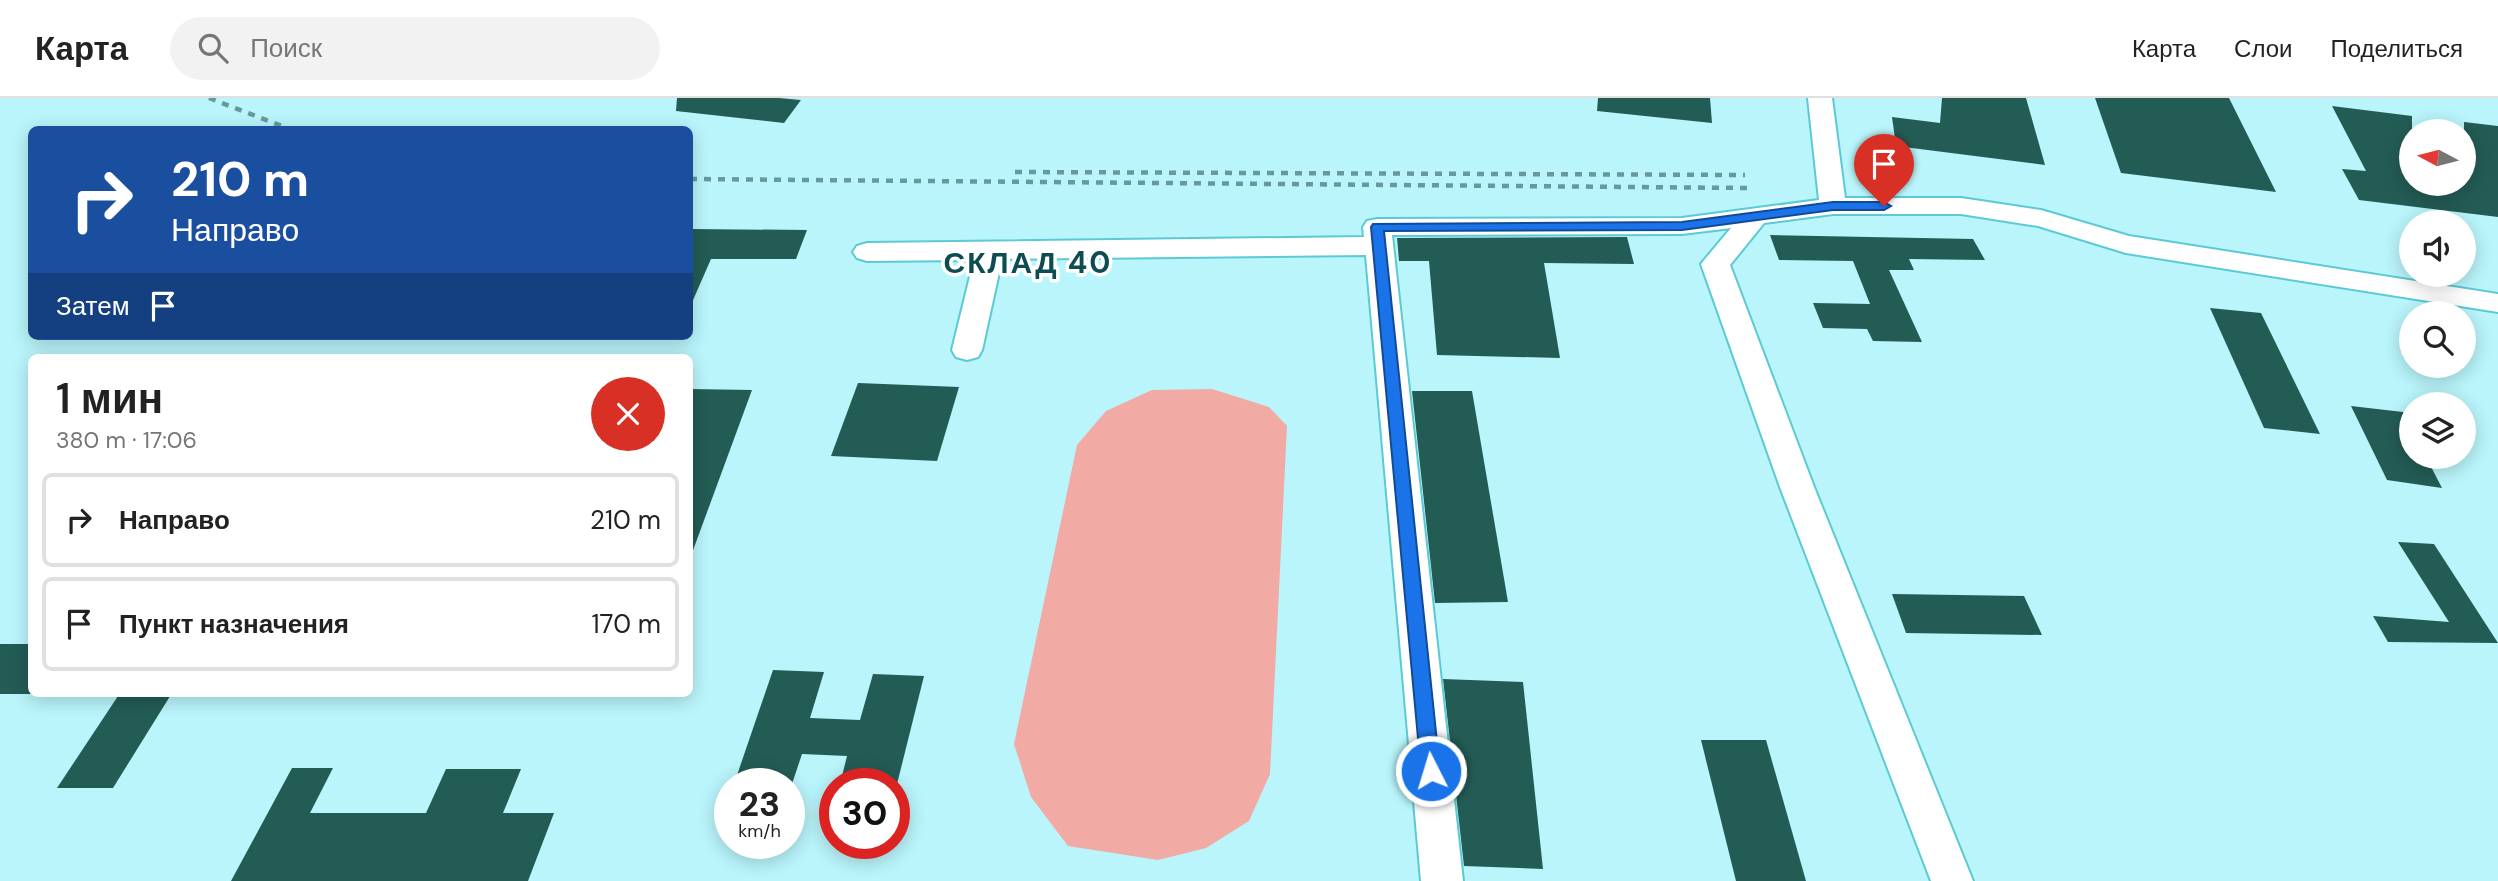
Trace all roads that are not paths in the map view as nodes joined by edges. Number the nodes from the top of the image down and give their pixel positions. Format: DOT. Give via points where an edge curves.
graph roads {
  1 [pos="1820,98"];
  2 [pos="1833,206"];
  3 [pos="1756,216"];
  4 [pos="1379,246"];
  5 [pos="990,250"];
  6 [pos="867,252"];
  7 [pos="2498,303"];
  8 [pos="967,350"];
  9 [pos="1442,881"];
  10 [pos="1952,881"];
  1 -- 2 [label="street"];
  2 -- 3 [label="street"];
  2 -- 7 [label="street" via="1961,206 2041,218 2126,244"];
  3 -- 4 [label="street" via="1682,226 1377,227"];
  3 -- 10 [label="street" via="1715,264"];
  4 -- 5 [label="street"];
  4 -- 9 [label="street"];
  5 -- 6 [label="street"];
  5 -- 8 [label="street"];
}
